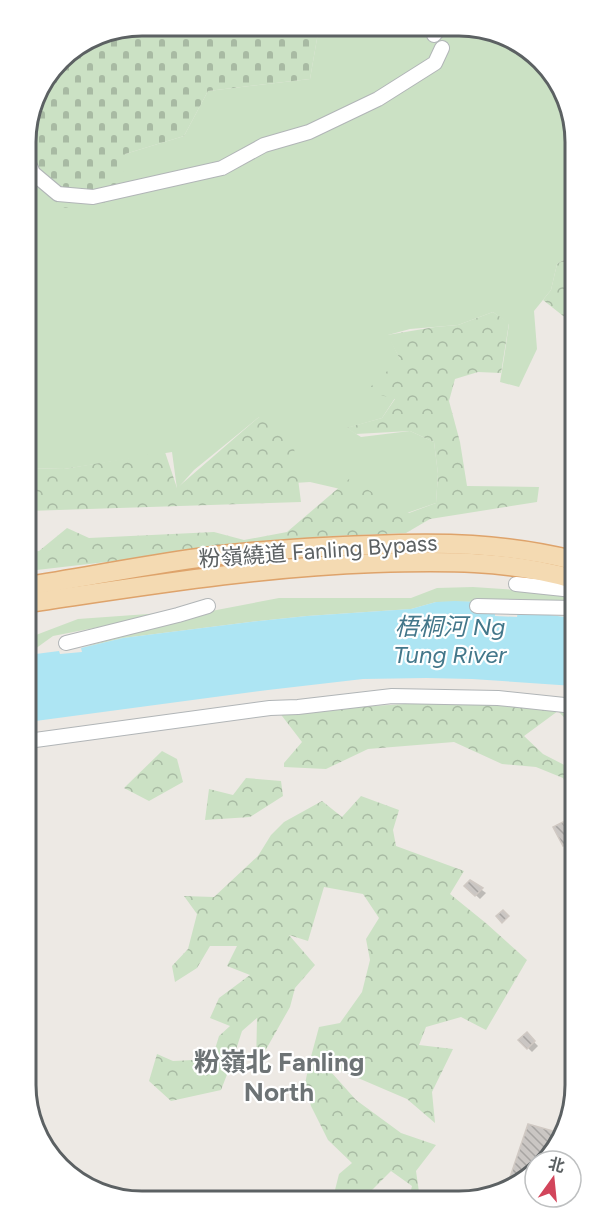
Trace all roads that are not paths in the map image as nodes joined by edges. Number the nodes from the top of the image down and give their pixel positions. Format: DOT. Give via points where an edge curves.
graph roads {
  1 [pos="442,48"];
  2 [pos="36,176"];
  3 [pos="565,558"];
  4 [pos="565,577"];
  5 [pos="516,584"];
  6 [pos="36,585"];
  7 [pos="565,589"];
  8 [pos="36,602"];
  9 [pos="208,606"];
  10 [pos="477,606"];
  11 [pos="565,608"];
  12 [pos="66,643"];
  13 [pos="565,705"];
  14 [pos="36,740"];
  1 -- 2 [label="lane" via="435,63 378,99 309,132 264,145 222,168 93,197 58,194"];
  3 -- 6 [label="main road, 粉嶺繞道 Fanling Bypass" via="469,544 272,549"];
  4 -- 8 [label="main road, 粉嶺繞道 Fanling Bypass" via="465,562 330,565 201,577"];
  5 -- 7 [label="lane"];
  9 -- 12 [label="lane"];
  10 -- 11 [label="lane"];
  13 -- 14 [label="lane" via="498,698 392,696 270,708"];
}
